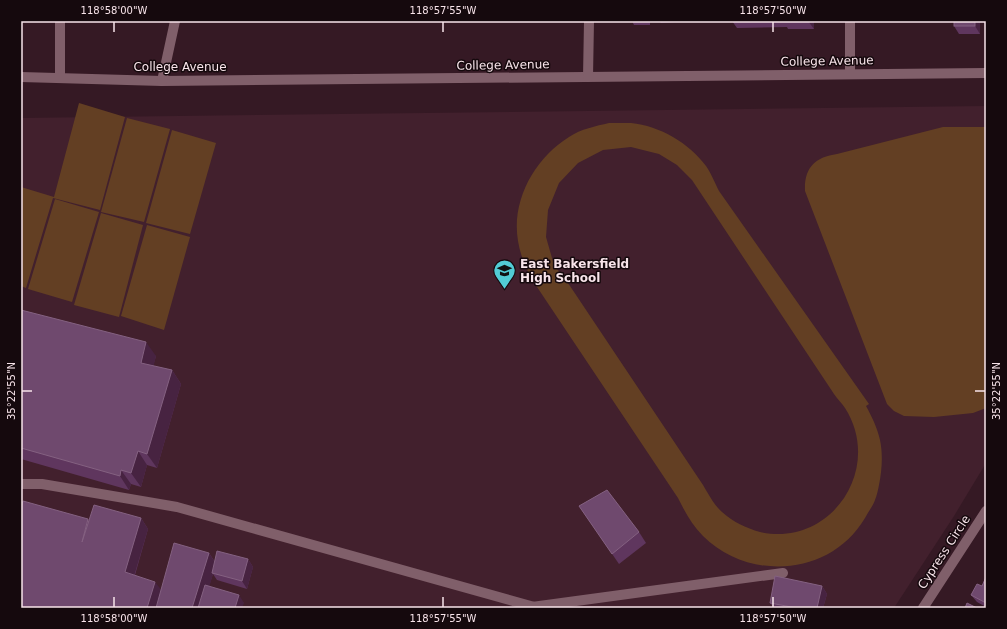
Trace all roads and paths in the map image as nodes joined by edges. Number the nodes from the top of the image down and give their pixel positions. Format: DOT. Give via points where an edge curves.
graph roads {
  1 [pos="60,21"];
  2 [pos="175,21"];
  3 [pos="589,21"];
  4 [pos="850,21"];
  5 [pos="986,73"];
  6 [pos="850,74"];
  7 [pos="21,77"];
  8 [pos="588,77"];
  9 [pos="60,78"];
  10 [pos="162,81"];
  11 [pos="21,484"];
  12 [pos="986,511"];
  13 [pos="784,573"];
  14 [pos="535,607"];
  15 [pos="923,608"];
  1 -- 9 [label="street"];
  2 -- 10 [label="street"];
  3 -- 8 [label="street"];
  4 -- 6 [label="street"];
  5 -- 6 [label="street, College Avenue"];
  6 -- 8 [label="street, College Avenue"];
  7 -- 9 [label="street, College Avenue"];
  8 -- 10 [label="street, College Avenue"];
  9 -- 10 [label="street, College Avenue"];
  11 -- 14 [label="street" via="42,484 177,507"];
  12 -- 15 [label="street, Cypress Circle"];
  13 -- 14 [label="street"];
}
